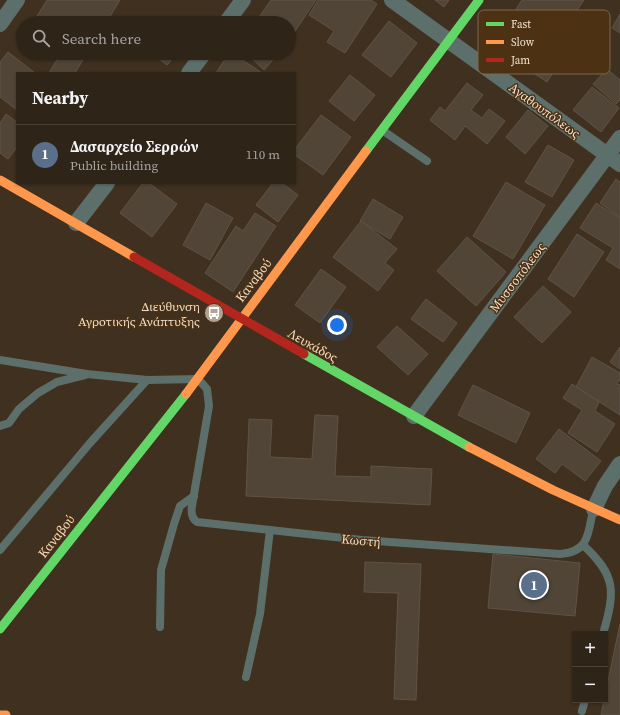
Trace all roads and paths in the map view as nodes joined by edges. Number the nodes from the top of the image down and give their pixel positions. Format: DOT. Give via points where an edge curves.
graph roads {
  1 [pos="17,0"];
  2 [pos="243,0"];
  3 [pos="392,0"];
  4 [pos="479,0"];
  5 [pos="231,16"];
  6 [pos="0,24"];
  7 [pos="448,40"];
  8 [pos="199,60"];
  9 [pos="478,62"];
  10 [pos="190,72"];
  11 [pos="495,74"];
  12 [pos="381,130"];
  13 [pos="620,138"];
  14 [pos="614,159"];
  15 [pos="427,161"];
  16 [pos="0,180"];
  17 [pos="105,184"];
  18 [pos="76,223"];
  19 [pos="241,319"];
  20 [pos="0,354"];
  21 [pos="0,360"];
  22 [pos="19,363"];
  23 [pos="87,374"];
  24 [pos="198,379"];
  25 [pos="147,380"];
  26 [pos="414,416"];
  27 [pos="0,426"];
  28 [pos="620,464"];
  29 [pos="194,496"];
  30 [pos="594,509"];
  31 [pos="620,520"];
  32 [pos="270,530"];
  33 [pos="583,545"];
  34 [pos="0,550"];
  35 [pos="160,627"];
  36 [pos="0,629"];
  37 [pos="604,631"];
  38 [pos="246,677"];
  39 [pos="584,703"];
  40 [pos="582,711"];
  41 [pos="1,715"];
  42 [pos="6,715"];
  1 -- 6 [label="street"];
  2 -- 5 [label="street"];
  3 -- 7 [label="street, Αγαθουπόλεως"];
  4 -- 7 [label="street, Καναβού"];
  7 -- 9 [label="street, Αγαθουπόλεως"];
  7 -- 12 [label="street, Καναβού"];
  8 -- 10 [label="street"];
  11 -- 14 [label="street, Αγαθουπόλεως"];
  12 -- 15 [label="lane"];
  12 -- 19 [label="street, Καναβού"];
  13 -- 14 [label="street, Μυσσοπόλεως"];
  14 -- 26 [label="street, Μυσσοπόλεως"];
  16 -- 18 [label="street, Λευκάδος"];
  17 -- 18 [label="street"];
  18 -- 19 [label="street, Λευκάδος"];
  19 -- 24 [label="street, Καναβού"];
  19 -- 26 [label="street, Λευκάδος"];
  20 -- 22 [label="lane"];
  21 -- 22 [label="lane"];
  22 -- 23 [label="lane"];
  23 -- 25 [label="lane"];
  23 -- 27 [label="lane" via="57,382 38,393 9,423"];
  24 -- 25 [label="lane"];
  24 -- 29 [label="lane, Κωστή" via="207,389 209,406"];
  24 -- 36 [label="street, Καναβού"];
  25 -- 34 [label="lane"];
  26 -- 30 [label="street, Λευκάδος"];
  28 -- 30 [label="street"];
  29 -- 32 [label="lane, Κωστή" via="191,511 197,522"];
  29 -- 35 [label="lane" via="180,506 161,570"];
  30 -- 31 [label="street, Λευκάδος"];
  30 -- 33 [label="lane"];
  32 -- 33 [label="lane, Κωστή" via="362,540 560,554 572,552"];
  32 -- 38 [label="lane" via="260,614"];
  33 -- 37 [label="lane" via="606,570 609,580 609,613"];
  39 -- 40 [label="lane"];
  41 -- 42 [label="street"];
}
